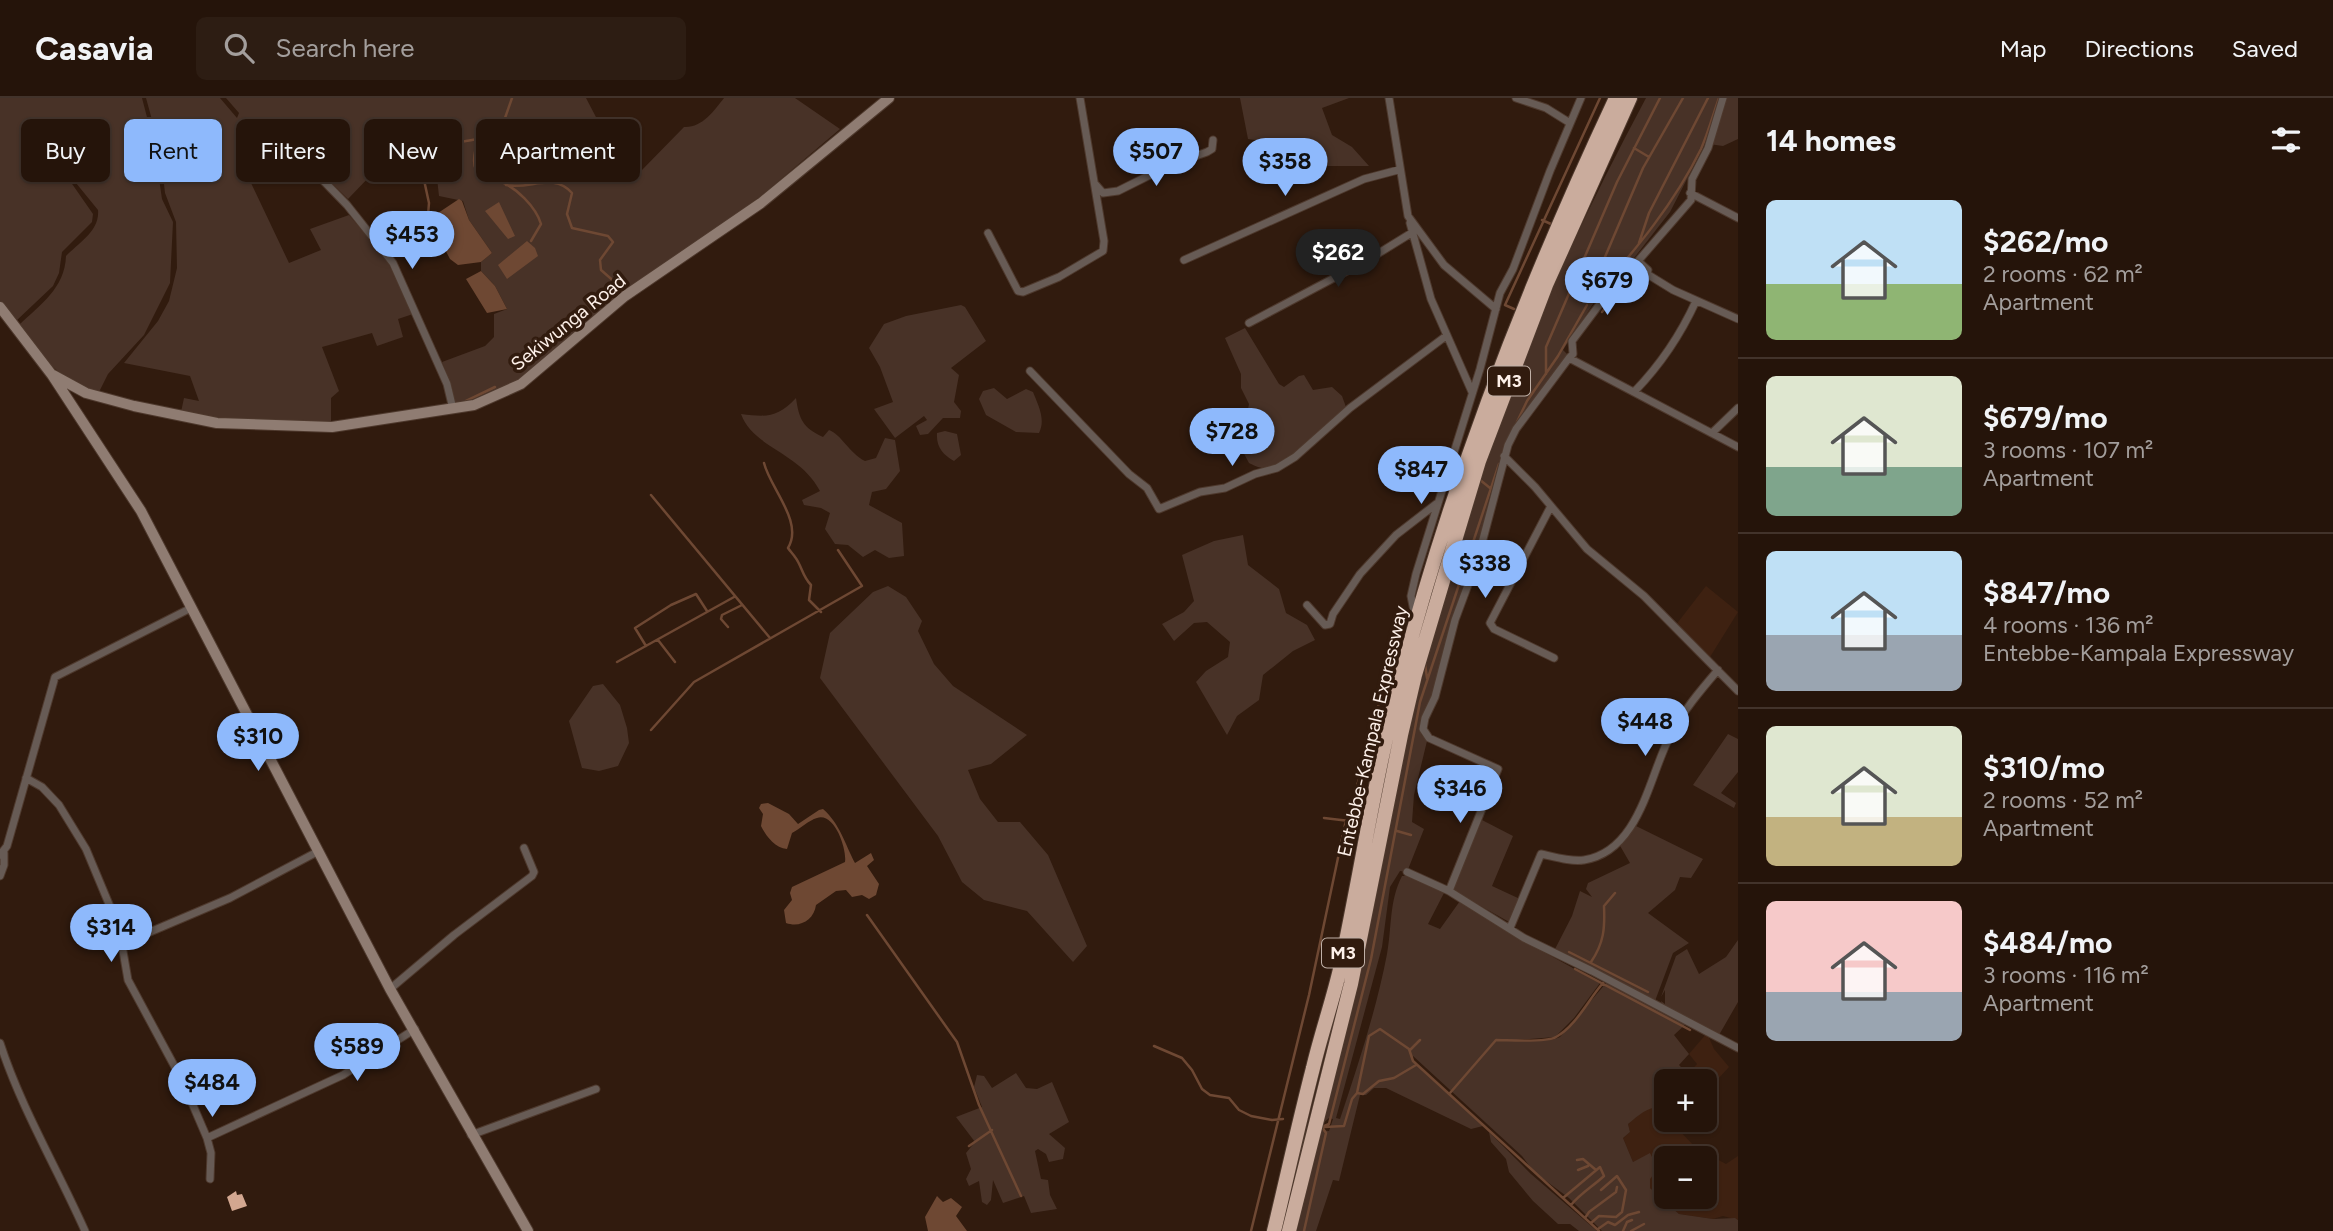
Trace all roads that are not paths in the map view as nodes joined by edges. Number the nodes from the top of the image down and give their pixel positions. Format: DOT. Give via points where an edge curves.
graph roads {
  1 [pos="889,98"];
  2 [pos="1080,98"];
  3 [pos="1389,98"];
  4 [pos="1516,98"];
  5 [pos="1581,98"];
  6 [pos="1616,98"];
  7 [pos="1630,98"];
  8 [pos="1723,98"];
  9 [pos="1570,123"];
  10 [pos="1213,140"];
  11 [pos="1398,170"];
  12 [pos="1092,179"];
  13 [pos="324,182"];
  14 [pos="1690,193"];
  15 [pos="1408,216"];
  16 [pos="1738,218"];
  17 [pos="1413,232"];
  18 [pos="988,233"];
  19 [pos="1184,260"];
  20 [pos="1638,261"];
  21 [pos="1696,301"];
  22 [pos="0,307"];
  23 [pos="1496,309"];
  24 [pos="1738,320"];
  25 [pos="1248,323"];
  26 [pos="1446,336"];
  27 [pos="1570,358"];
  28 [pos="1030,371"];
  29 [pos="52,374"];
  30 [pos="1635,391"];
  31 [pos="1472,392"];
  32 [pos="93,395"];
  33 [pos="1738,408"];
  34 [pos="453,409"];
  35 [pos="81,419"];
  36 [pos="1712,433"];
  37 [pos="1738,447"];
  38 [pos="1504,456"];
  39 [pos="1437,503"];
  40 [pos="1551,506"];
  41 [pos="1307,605"];
  42 [pos="189,609"];
  43 [pos="1417,620"];
  44 [pos="1554,658"];
  45 [pos="1718,670"];
  46 [pos="1738,691"];
  47 [pos="26,778"];
  48 [pos="524,848"];
  49 [pos="317,852"];
  50 [pos="2,854"];
  51 [pos="1407,872"];
  52 [pos="0,876"];
  53 [pos="1449,891"];
  54 [pos="1510,928"];
  55 [pos="124,943"];
  56 [pos="390,989"];
  57 [pos="415,1029"];
  58 [pos="0,1043"];
  59 [pos="1738,1048"];
  60 [pos="596,1089"];
  61 [pos="471,1135"];
  62 [pos="207,1138"];
  63 [pos="210,1179"];
  64 [pos="85,1231"];
  65 [pos="528,1231"];
  66 [pos="1275,1231"];
  67 [pos="1289,1231"];
  1 -- 34 [label="main road, Sekiwunga Road" via="761,203 625,296 521,384"];
  2 -- 12 [label="street"];
  3 -- 11 [label="street"];
  4 -- 9 [label="street" via="1546,107"];
  5 -- 9 [label="street"];
  6 -- 43 [label="highway, Entebbe-Kampala Expressway / M3" via="1516,328 1475,438"];
  7 -- 67 [label="highway, Entebbe-Kampala Expressway / M3" via="1546,285 1479,461 1457,534 1401,735 1351,984"];
  8 -- 14 [label="street"];
  9 -- 23 [label="street"];
  10 -- 12 [label="street" via="1207,152 1118,191 1100,192"];
  11 -- 15 [label="street"];
  11 -- 19 [label="street" via="1364,179"];
  12 -- 18 [label="street" via="1105,247 1059,277 1030,291 1018,291"];
  13 -- 34 [label="street" via="393,263 447,384"];
  14 -- 16 [label="street"];
  14 -- 20 [label="street" via="1691,200"];
  15 -- 17 [label="street"];
  15 -- 23 [label="street" via="1444,265"];
  17 -- 25 [label="street"];
  17 -- 26 [label="street"];
  20 -- 21 [label="street" via="1647,274"];
  20 -- 27 [label="street" via="1572,341"];
  21 -- 24 [label="street"];
  21 -- 30 [label="street" via="1676,343"];
  22 -- 29 [label="main road"];
  23 -- 31 [label="street"];
  26 -- 28 [label="street" via="1277,468 1159,509 1147,488"];
  26 -- 31 [label="street"];
  27 -- 30 [label="street"];
  27 -- 38 [label="street" via="1516,429"];
  29 -- 32 [label="main road, Sekiwunga Road"];
  29 -- 35 [label="main road"];
  30 -- 36 [label="street"];
  31 -- 39 [label="street"];
  32 -- 34 [label="main road, Sekiwunga Road" via="218,423 280,426 332,428"];
  32 -- 35 [label="main road" via="84,402"];
  33 -- 36 [label="street"];
  35 -- 42 [label="main road" via="141,511"];
  36 -- 37 [label="street"];
  38 -- 40 [label="street"];
  38 -- 53 [label="street" via="1478,558 1424,726 1429,738 1498,769"];
  39 -- 41 [label="street" via="1396,535 1360,574 1330,624 1325,625"];
  39 -- 43 [label="street" via="1411,596"];
  40 -- 44 [label="street" via="1490,623"];
  40 -- 45 [label="street" via="1587,549 1644,596"];
  42 -- 47 [label="street" via="55,677"];
  42 -- 49 [label="main road"];
  43 -- 66 [label="highway, Entebbe-Kampala Expressway / M3" via="1395,697 1341,962"];
  45 -- 46 [label="street"];
  45 -- 54 [label="street" via="1670,736 1624,836 1584,860 1541,854"];
  47 -- 50 [label="street"];
  47 -- 55 [label="street" via="59,805 86,849"];
  48 -- 56 [label="street" via="532,876"];
  49 -- 55 [label="street" via="230,898"];
  49 -- 56 [label="main road"];
  50 -- 52 [label="street"];
  51 -- 53 [label="street"];
  53 -- 54 [label="street"];
  54 -- 59 [label="street"];
  55 -- 62 [label="street" via="128,980 183,1082"];
  56 -- 57 [label="main road"];
  57 -- 61 [label="main road"];
  57 -- 62 [label="street" via="343,1075"];
  58 -- 64 [label="street" via="21,1101"];
  60 -- 61 [label="street"];
  61 -- 65 [label="main road"];
  62 -- 63 [label="street"];
}
